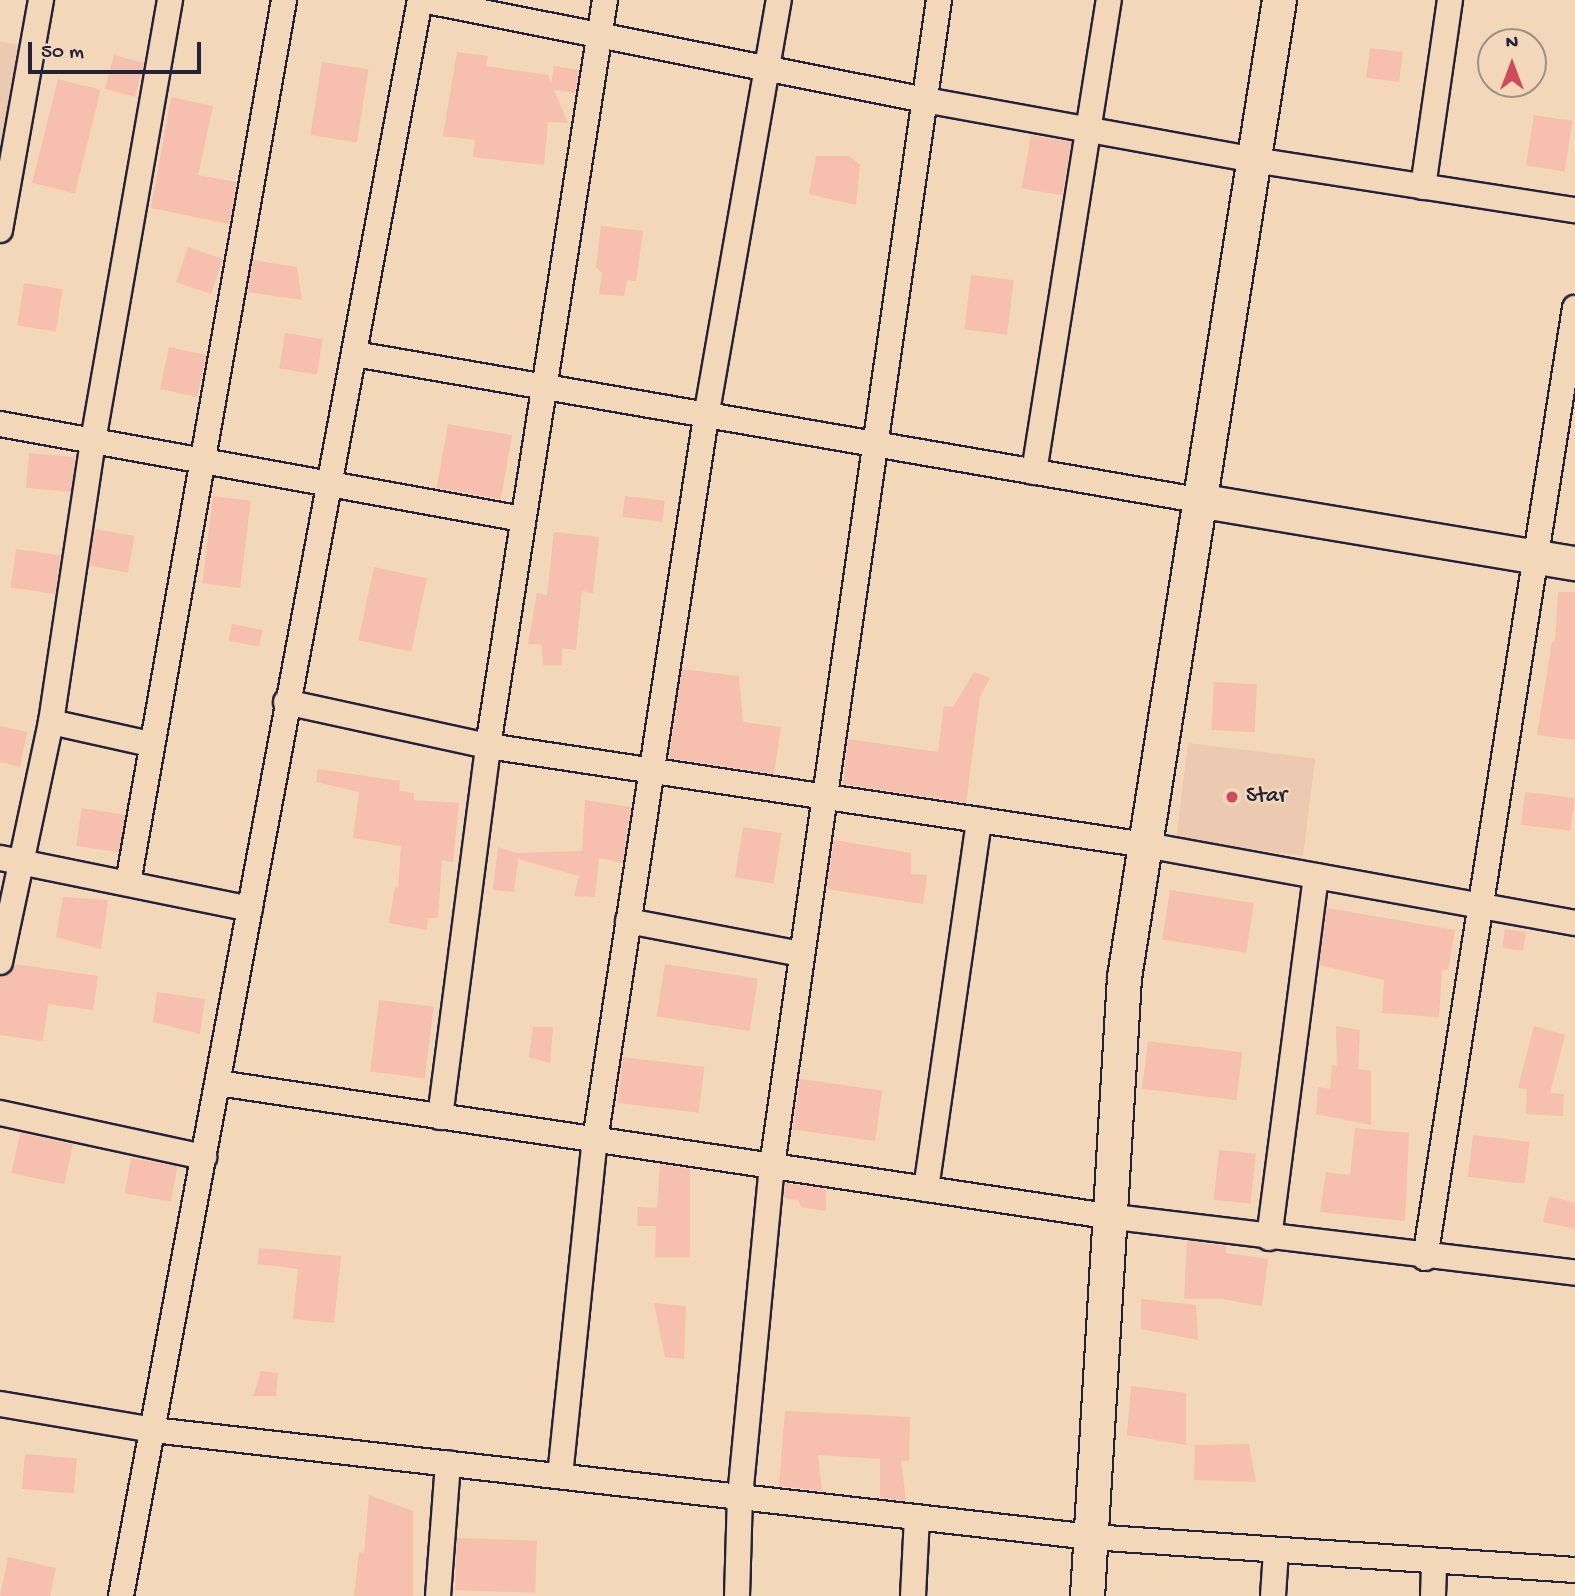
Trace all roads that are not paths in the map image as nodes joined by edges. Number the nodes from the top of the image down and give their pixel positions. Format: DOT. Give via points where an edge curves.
graph roads {
  1 [pos="41,0"];
  2 [pos="170,0"];
  3 [pos="284,0"];
  4 [pos="421,0"];
  5 [pos="605,0"];
  6 [pos="779,0"];
  7 [pos="939,0"];
  8 [pos="1109,0"];
  9 [pos="1279,0"];
  10 [pos="1450,0"];
  11 [pos="600,34"];
  12 [pos="769,68"];
  13 [pos="925,100"];
  14 [pos="1089,129"];
  15 [pos="1254,160"];
  16 [pos="1423,187"];
  17 [pos="1575,211"];
  18 [pos="0,230"];
  19 [pos="1575,308"];
  20 [pos="355,354"];
  21 [pos="541,390"];
  22 [pos="706,417"];
  23 [pos="0,424"];
  24 [pos="93,441"];
  25 [pos="874,445"];
  26 [pos="200,459"];
  27 [pos="1034,472"];
  28 [pos="331,485"];
  29 [pos="1203,501"];
  30 [pos="522,519"];
  31 [pos="1538,557"];
  32 [pos="1575,563"];
  33 [pos="286,702"];
  34 [pos="51,722"];
  35 [pos="150,744"];
  36 [pos="488,746"];
  37 [pos="651,770"];
  38 [pos="823,797"];
  39 [pos="979,820"];
  40 [pos="1146,845"];
  41 [pos="10,860"];
  42 [pos="1316,876"];
  43 [pos="128,883"];
  44 [pos="1481,905"];
  45 [pos="250,909"];
  46 [pos="628,921"];
  47 [pos="1575,923"];
  48 [pos="801,954"];
  49 [pos="0,962"];
  50 [pos="218,1083"];
  51 [pos="0,1113"];
  52 [pos="440,1117"];
  53 [pos="595,1140"];
  54 [pos="204,1157"];
  55 [pos="772,1166"];
  56 [pos="926,1189"];
  57 [pos="1107,1216"];
  58 [pos="1269,1238"];
  59 [pos="1425,1258"];
  60 [pos="1575,1273"];
  61 [pos="0,1404"];
  62 [pos="153,1430"];
  63 [pos="448,1463"];
  64 [pos="560,1476"];
  65 [pos="740,1497"];
  66 [pos="917,1517"];
  67 [pos="1091,1537"];
  68 [pos="1276,1551"];
  69 [pos="1434,1564"];
  70 [pos="1575,1570"];
  71 [pos="121,1596"];
  72 [pos="438,1596"];
  73 [pos="737,1596"];
  74 [pos="913,1596"];
  75 [pos="1087,1596"];
  76 [pos="1273,1596"];
  77 [pos="1433,1596"];
  1 -- 18 [label="street"];
  2 -- 24 [label="street"];
  3 -- 26 [label="street"];
  4 -- 11 [label="street"];
  4 -- 20 [label="street"];
  5 -- 11 [label="street"];
  6 -- 12 [label="street"];
  7 -- 13 [label="street"];
  8 -- 14 [label="street"];
  9 -- 15 [label="street"];
  10 -- 16 [label="street"];
  11 -- 12 [label="street"];
  11 -- 21 [label="street"];
  12 -- 13 [label="street"];
  12 -- 22 [label="street"];
  13 -- 14 [label="street"];
  13 -- 25 [label="street"];
  14 -- 15 [label="street"];
  14 -- 27 [label="street"];
  15 -- 16 [label="street"];
  15 -- 29 [label="street"];
  16 -- 17 [label="street"];
  19 -- 31 [label="street"];
  20 -- 21 [label="street"];
  20 -- 28 [label="street"];
  21 -- 22 [label="street"];
  21 -- 30 [label="street"];
  22 -- 25 [label="street"];
  22 -- 37 [label="street"];
  23 -- 24 [label="street"];
  24 -- 26 [label="street"];
  24 -- 34 [label="street"];
  25 -- 27 [label="street"];
  25 -- 38 [label="street"];
  26 -- 28 [label="street"];
  26 -- 35 [label="street"];
  27 -- 29 [label="street"];
  28 -- 30 [label="street"];
  28 -- 33 [label="street"];
  29 -- 31 [label="street"];
  29 -- 40 [label="street"];
  30 -- 36 [label="street"];
  31 -- 32 [label="street"];
  31 -- 44 [label="street"];
  33 -- 36 [label="street"];
  33 -- 45 [label="street"];
  34 -- 35 [label="street"];
  34 -- 41 [label="street"];
  35 -- 43 [label="street"];
  36 -- 37 [label="street"];
  36 -- 52 [label="street"];
  37 -- 38 [label="street"];
  37 -- 46 [label="street"];
  38 -- 39 [label="street"];
  38 -- 48 [label="street"];
  39 -- 40 [label="street"];
  39 -- 56 [label="street"];
  40 -- 42 [label="street"];
  40 -- 57 [label="street" via="1118,1031"];
  41 -- 43 [label="street"];
  41 -- 49 [label="street"];
  42 -- 44 [label="street"];
  42 -- 58 [label="street"];
  43 -- 45 [label="street"];
  44 -- 47 [label="street"];
  44 -- 59 [label="street"];
  45 -- 50 [label="street"];
  46 -- 48 [label="street"];
  46 -- 53 [label="street"];
  48 -- 55 [label="street"];
  50 -- 52 [label="street"];
  50 -- 54 [label="street"];
  51 -- 54 [label="street"];
  52 -- 53 [label="street"];
  53 -- 55 [label="street"];
  53 -- 64 [label="street"];
  54 -- 62 [label="street"];
  55 -- 56 [label="street"];
  55 -- 65 [label="street"];
  56 -- 57 [label="street"];
  57 -- 58 [label="street"];
  57 -- 67 [label="street"];
  58 -- 59 [label="street"];
  59 -- 60 [label="street"];
  61 -- 62 [label="street"];
  62 -- 63 [label="street"];
  62 -- 71 [label="street"];
  63 -- 64 [label="street"];
  63 -- 72 [label="street"];
  64 -- 65 [label="street"];
  65 -- 66 [label="street"];
  65 -- 73 [label="street"];
  66 -- 67 [label="street"];
  66 -- 74 [label="street"];
  67 -- 68 [label="street"];
  67 -- 75 [label="street"];
  68 -- 69 [label="street"];
  68 -- 76 [label="street"];
  69 -- 70 [label="street"];
  69 -- 77 [label="street"];
}
